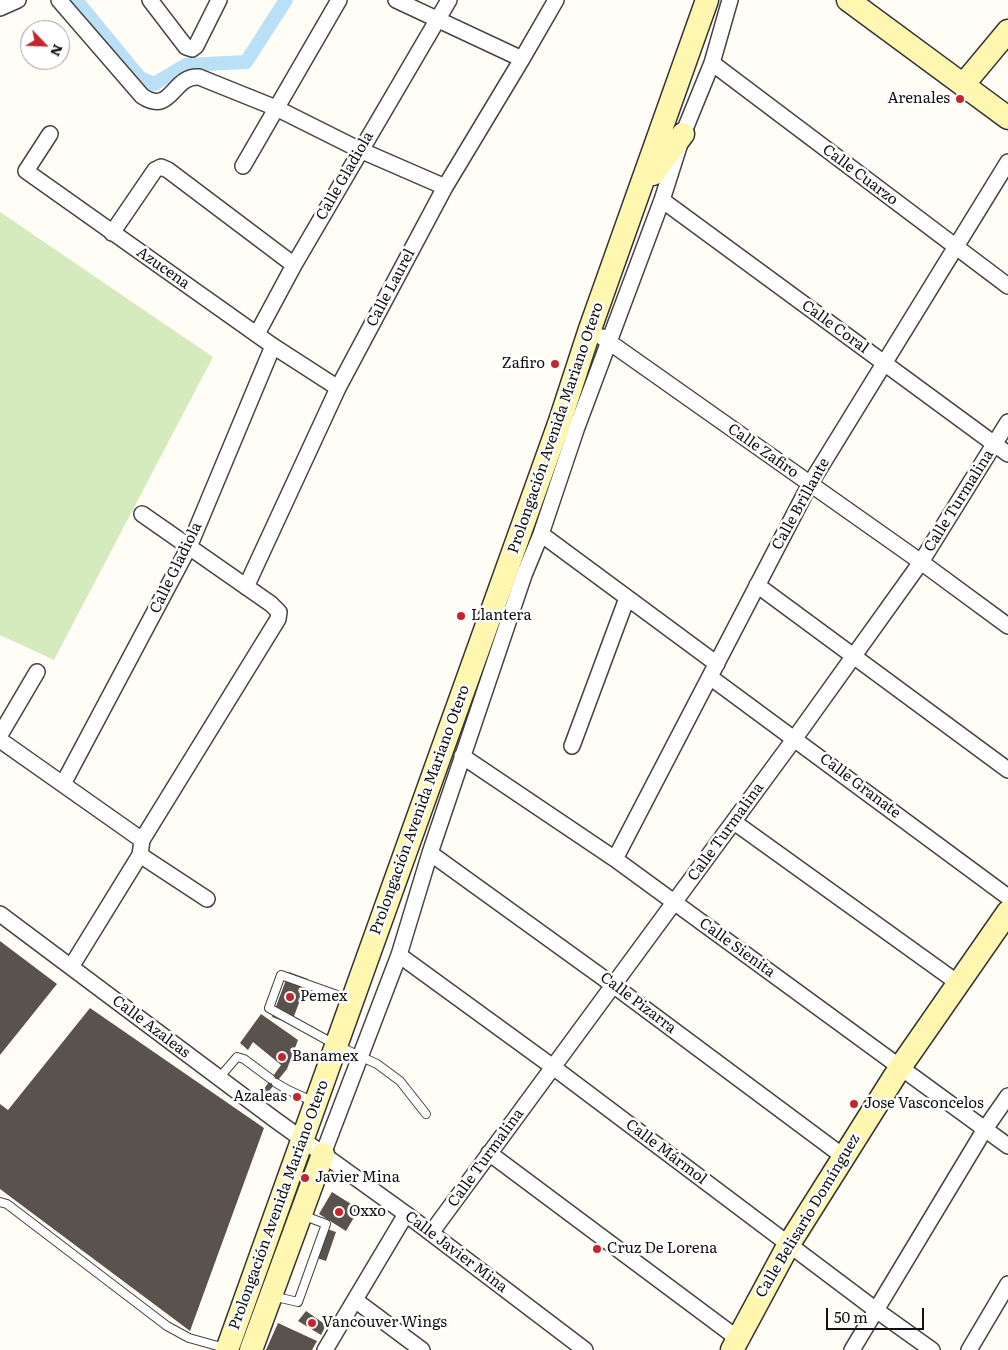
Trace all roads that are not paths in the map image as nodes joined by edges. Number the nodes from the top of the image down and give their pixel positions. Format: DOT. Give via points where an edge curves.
graph roads {
  1 [pos="18,0"];
  2 [pos="59,0"];
  3 [pos="150,0"];
  4 [pos="219,0"];
  5 [pos="339,0"];
  6 [pos="396,0"];
  7 [pos="449,0"];
  8 [pos="556,0"];
  9 [pos="707,0"];
  10 [pos="730,0"];
  11 [pos="860,6"];
  12 [pos="0,8"];
  13 [pos="438,20"];
  14 [pos="1008,31"];
  15 [pos="522,60"];
  16 [pos="712,63"];
  17 [pos="963,85"];
  18 [pos="276,108"];
  19 [pos="1008,118"];
  20 [pos="50,134"];
  21 [pos="683,134"];
  22 [pos="360,150"];
  23 [pos="1008,162"];
  24 [pos="243,166"];
  25 [pos="445,187"];
  26 [pos="641,189"];
  27 [pos="662,200"];
  28 [pos="112,233"];
  29 [pos="955,248"];
  30 [pos="294,265"];
  31 [pos="612,269"];
  32 [pos="633,278"];
  33 [pos="1008,286"];
  34 [pos="590,329"];
  35 [pos="257,334"];
  36 [pos="609,342"];
  37 [pos="273,346"];
  38 [pos="885,362"];
  39 [pos="338,388"];
  40 [pos="1008,422"];
  41 [pos="995,444"];
  42 [pos="1008,454"];
  43 [pos="810,484"];
  44 [pos="142,514"];
  45 [pos="541,534"];
  46 [pos="189,547"];
  47 [pos="921,562"];
  48 [pos="757,585"];
  49 [pos="246,587"];
  50 [pos="626,598"];
  51 [pos="1008,626"];
  52 [pos="854,656"];
  53 [pos="714,670"];
  54 [pos="38,672"];
  55 [pos="0,735"];
  56 [pos="795,738"];
  57 [pos="0,740"];
  58 [pos="572,746"];
  59 [pos="462,756"];
  60 [pos="1008,770"];
  61 [pos="64,784"];
  62 [pos="734,822"];
  63 [pos="141,847"];
  64 [pos="430,853"];
  65 [pos="615,859"];
  66 [pos="1008,897"];
  67 [pos="207,899"];
  68 [pos="674,902"];
  69 [pos="386,904"];
  70 [pos="1008,912"];
  71 [pos="0,914"];
  72 [pos="411,915"];
  73 [pos="399,955"];
  74 [pos="71,967"];
  75 [pos="958,983"];
  76 [pos="613,985"];
  77 [pos="352,1001"];
  78 [pos="336,1045"];
  79 [pos="361,1058"];
  80 [pos="900,1066"];
  81 [pos="553,1067"];
  82 [pos="219,1078"];
  83 [pos="1008,1096"];
  84 [pos="315,1103"];
  85 [pos="426,1114"];
  86 [pos="985,1129"];
  87 [pos="302,1139"];
  88 [pos="1008,1146"];
  89 [pos="489,1153"];
  90 [pos="323,1154"];
  91 [pos="844,1157"];
  92 [pos="0,1202"];
  93 [pos="406,1214"];
  94 [pos="431,1233"];
  95 [pos="789,1244"];
  96 [pos="1008,1284"];
  97 [pos="355,1300"];
  98 [pos="876,1310"];
  99 [pos="734,1344"];
  100 [pos="227,1349"];
  101 [pos="251,1350"];
  102 [pos="325,1350"];
  103 [pos="422,1350"];
  104 [pos="585,1350"];
  105 [pos="852,1350"];
  106 [pos="932,1350"];
  107 [pos="969,1350"];
  1 -- 12 [label="street"];
  2 -- 18 [label="street" via="148,100 163,100 185,80 199,77"];
  3 -- 4 [label="street" via="190,49 196,46"];
  5 -- 18 [label="street"];
  6 -- 13 [label="street"];
  7 -- 13 [label="street, Calle Gladiola"];
  8 -- 15 [label="street, Calle Laurel"];
  9 -- 26 [label="main road, Prolongación Avenida Mariano Otero"];
  10 -- 16 [label="street"];
  11 -- 17 [label="main road"];
  13 -- 15 [label="street"];
  13 -- 22 [label="street, Calle Gladiola"];
  14 -- 17 [label="main road"];
  15 -- 25 [label="street, Calle Laurel"];
  16 -- 21 [label="street"];
  16 -- 29 [label="street, Calle Cuarzo"];
  17 -- 19 [label="main road"];
  18 -- 22 [label="street"];
  18 -- 24 [label="street"];
  20 -- 28 [label="street, Azucena" via="26,171"];
  21 -- 26 [label="main road"];
  21 -- 27 [label="street, Prolongación Avenida Mariano Otero"];
  22 -- 25 [label="street"];
  22 -- 30 [label="street, Calle Gladiola"];
  23 -- 29 [label="street, Calle Brillante"];
  25 -- 39 [label="street, Calle Laurel"];
  26 -- 31 [label="main road, Prolongación Avenida Mariano Otero"];
  27 -- 32 [label="street, Prolongación Avenida Mariano Otero"];
  27 -- 38 [label="street, Calle Coral"];
  28 -- 30 [label="street" via="155,170 161,167"];
  28 -- 35 [label="street, Azucena"];
  29 -- 33 [label="street, Calle Cuarzo"];
  29 -- 38 [label="street, Calle Brillante"];
  30 -- 35 [label="street, Calle Gladiola"];
  31 -- 32 [label="street"];
  31 -- 34 [label="main road, Prolongación Avenida Mariano Otero"];
  32 -- 36 [label="street, Prolongación Avenida Mariano Otero"];
  34 -- 36 [label="street, Calle Zafiro"];
  34 -- 69 [label="main road, Prolongación Avenida Mariano Otero"];
  35 -- 37 [label="street, Azucena"];
  36 -- 43 [label="street, Calle Zafiro"];
  36 -- 45 [label="street, Prolongación Avenida Mariano Otero"];
  37 -- 39 [label="street, Azucena"];
  37 -- 46 [label="street, Calle Gladiola"];
  38 -- 41 [label="street, Calle Coral"];
  38 -- 43 [label="street, Calle Brillante"];
  39 -- 49 [label="street, Calle Laurel"];
  40 -- 41 [label="street, Calle Turmalina"];
  41 -- 42 [label="street, Calle Coral"];
  41 -- 47 [label="street, Calle Turmalina"];
  43 -- 47 [label="street, Calle Zafiro"];
  43 -- 48 [label="street, Calle Brillante"];
  44 -- 46 [label="street"];
  45 -- 50 [label="street, Calle Granate"];
  45 -- 59 [label="street, Prolongación Avenida Mariano Otero"];
  46 -- 49 [label="street"];
  46 -- 61 [label="street, Calle Gladiola"];
  47 -- 51 [label="street, Calle Zafiro"];
  47 -- 52 [label="street, Calle Turmalina"];
  48 -- 52 [label="street"];
  48 -- 53 [label="street, Calle Brillante"];
  49 -- 63 [label="street" via="279,612 275,625"];
  50 -- 53 [label="street, Calle Granate"];
  50 -- 58 [label="street"];
  52 -- 56 [label="street, Calle Turmalina"];
  52 -- 60 [label="street"];
  53 -- 56 [label="street, Calle Granate"];
  53 -- 65 [label="street, Calle Brillante"];
  54 -- 55 [label="street"];
  56 -- 62 [label="street, Calle Turmalina"];
  56 -- 66 [label="street, Calle Granate"];
  57 -- 61 [label="street"];
  59 -- 64 [label="street, Prolongación Avenida Mariano Otero"];
  59 -- 65 [label="street, Calle Sienita"];
  61 -- 63 [label="street"];
  62 -- 68 [label="street, Calle Turmalina"];
  62 -- 75 [label="street"];
  63 -- 67 [label="street"];
  63 -- 74 [label="street"];
  64 -- 72 [label="street, Prolongación Avenida Mariano Otero"];
  64 -- 76 [label="street, Calle Pizarra"];
  65 -- 68 [label="street, Calle Sienita"];
  68 -- 76 [label="street, Calle Turmalina"];
  68 -- 80 [label="street, Calle Sienita"];
  69 -- 72 [label="street"];
  69 -- 77 [label="main road, Prolongación Avenida Mariano Otero"];
  70 -- 75 [label="main road, Calle Belisario Domínguez"];
  71 -- 74 [label="street, Calle Azaleas"];
  72 -- 73 [label="street, Prolongación Avenida Mariano Otero"];
  73 -- 79 [label="street, Prolongación Avenida Mariano Otero"];
  73 -- 81 [label="street, Calle Mármol"];
  74 -- 82 [label="street, Calle Azaleas"];
  75 -- 80 [label="main road, Calle Belisario Domínguez"];
  76 -- 81 [label="street, Calle Turmalina"];
  76 -- 91 [label="street, Calle Pizarra"];
  77 -- 78 [label="main road, Prolongación Avenida Mariano Otero"];
  77 -- 78 [label="lane" via="281,975 269,1008"];
  78 -- 79 [label="lane"];
  78 -- 84 [label="main road, Prolongación Avenida Mariano Otero"];
  79 -- 85 [label="lane" via="377,1064 400,1081"];
  79 -- 90 [label="street, Prolongación Avenida Mariano Otero"];
  80 -- 86 [label="street, Calle Sienita"];
  80 -- 91 [label="main road, Calle Belisario Domínguez"];
  81 -- 89 [label="street, Calle Turmalina"];
  81 -- 95 [label="street, Calle Mármol"];
  82 -- 84 [label="lane" via="238,1057 288,1090"];
  82 -- 87 [label="street, Calle Azaleas"];
  83 -- 86 [label="street"];
  84 -- 87 [label="main road, Prolongación Avenida Mariano Otero"];
  86 -- 88 [label="street, Calle Sienita"];
  86 -- 98 [label="street"];
  87 -- 90 [label="street, Calle Javier Mina"];
  87 -- 100 [label="main road, Prolongación Avenida Mariano Otero"];
  89 -- 94 [label="street, Calle Turmalina"];
  89 -- 99 [label="street"];
  90 -- 93 [label="street, Calle Javier Mina"];
  90 -- 101 [label="main road"];
  91 -- 95 [label="main road, Calle Belisario Domínguez"];
  92 -- 100 [label="lane" via="7,1204 167,1326 189,1338"];
  93 -- 94 [label="street, Calle Javier Mina"];
  93 -- 97 [label="street"];
  94 -- 104 [label="street, Calle Javier Mina"];
  95 -- 98 [label="street, Calle Mármol"];
  95 -- 99 [label="main road, Calle Belisario Domínguez"];
  96 -- 107 [label="street"];
  97 -- 102 [label="street"];
  97 -- 103 [label="street"];
  98 -- 105 [label="street"];
  98 -- 106 [label="street, Calle Mármol"];
}
